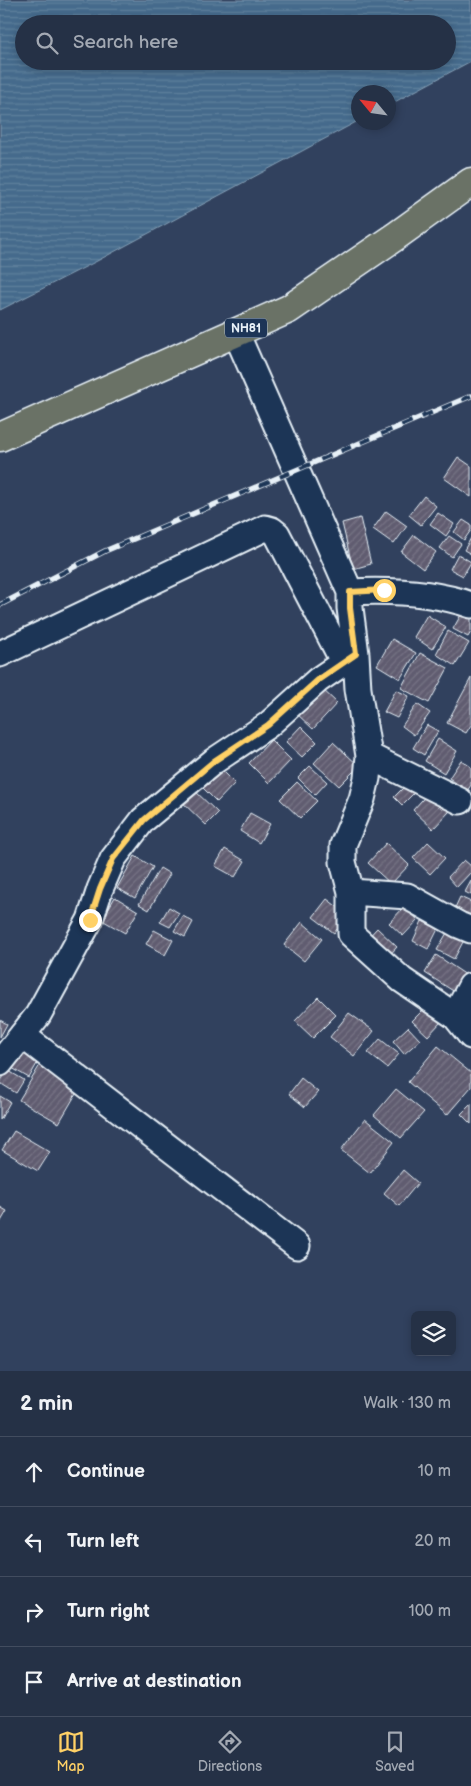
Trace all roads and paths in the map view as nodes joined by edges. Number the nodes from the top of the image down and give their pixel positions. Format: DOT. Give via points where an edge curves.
graph roads {
  1 [pos="471,182"];
  2 [pos="236,333"];
  3 [pos="0,437"];
  4 [pos="350,592"];
  5 [pos="471,605"];
  6 [pos="0,654"];
  7 [pos="349,658"];
  8 [pos="368,756"];
  9 [pos="460,801"];
  10 [pos="351,892"];
  11 [pos="471,930"];
  12 [pos="471,986"];
  13 [pos="455,1016"];
  14 [pos="22,1035"];
  15 [pos="471,1036"];
  16 [pos="0,1063"];
  17 [pos="297,1246"];
  1 -- 2 [label="highway, NH81" via="289,309"];
  2 -- 3 [label="highway, NH81"];
  2 -- 4 [label="street"];
  4 -- 5 [label="street" via="384,590 454,599"];
  4 -- 7 [label="street"];
  6 -- 7 [label="street" via="265,528 277,534"];
  7 -- 8 [label="street" via="358,689"];
  7 -- 14 [label="street" via="318,680 268,725 214,761 144,820 113,859 90,920 38,1015"];
  8 -- 9 [label="street"];
  8 -- 10 [label="street" via="362,798 343,845 343,862"];
  10 -- 11 [label="street" via="407,896"];
  10 -- 13 [label="street" via="351,934 402,980"];
  12 -- 13 [label="street"];
  13 -- 15 [label="street"];
  14 -- 16 [label="street"];
  14 -- 17 [label="street"];
}
